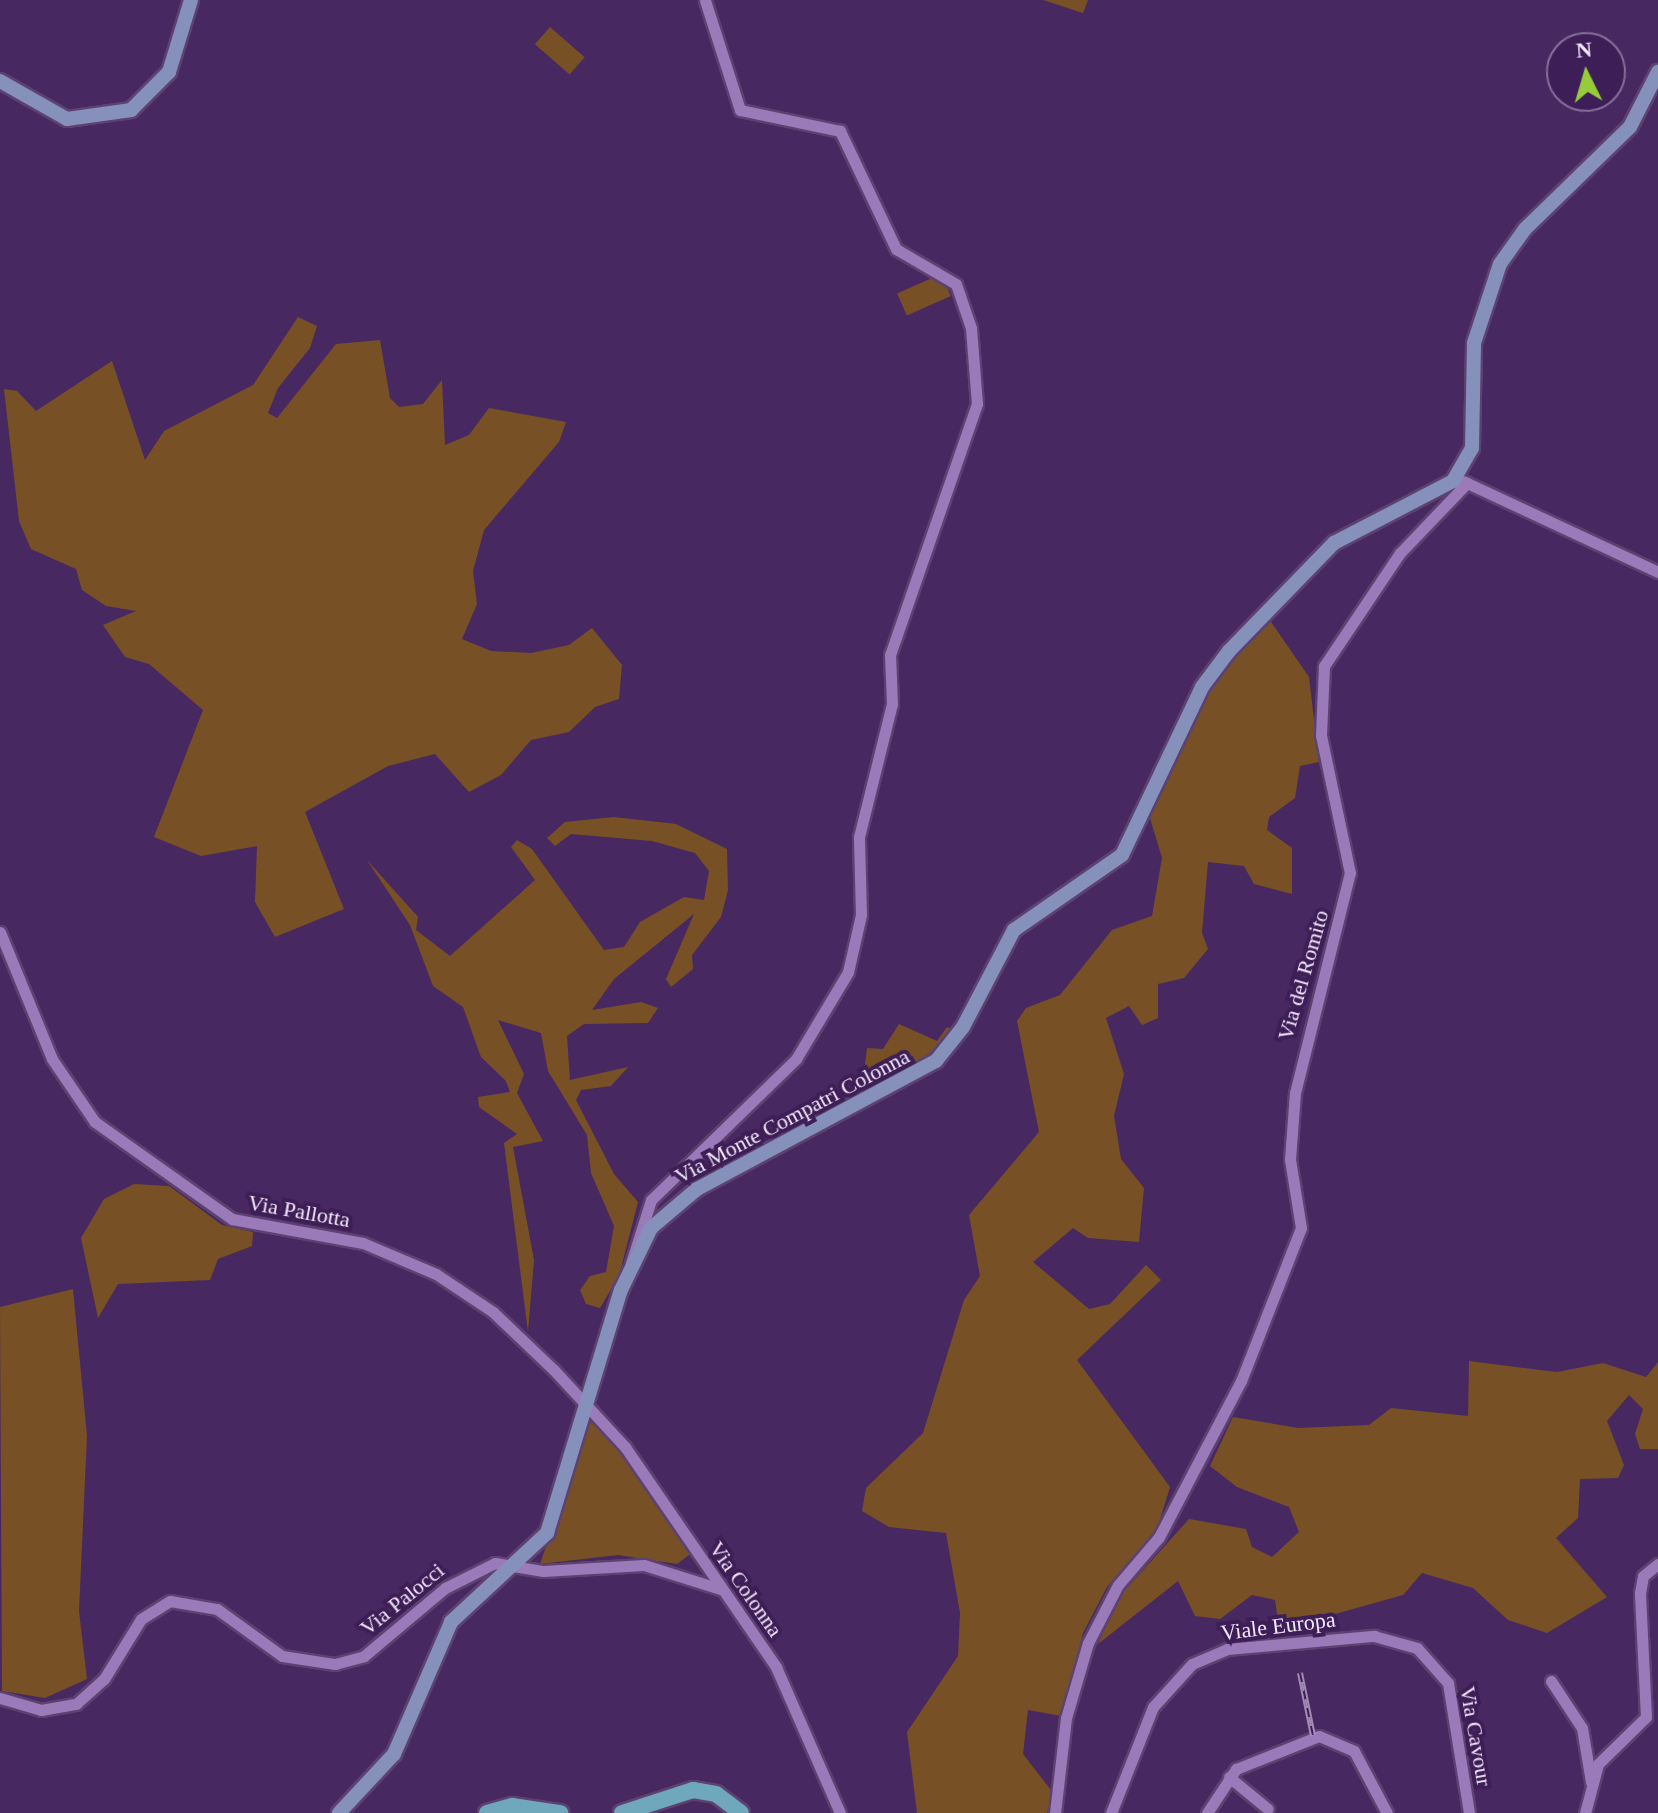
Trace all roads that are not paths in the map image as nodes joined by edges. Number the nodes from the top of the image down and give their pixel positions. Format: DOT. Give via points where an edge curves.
graph roads {
  1 [pos="191,0"];
  2 [pos="705,0"];
  3 [pos="1658,72"];
  4 [pos="0,81"];
  5 [pos="1462,480"];
  6 [pos="1658,572"];
  7 [pos="0,932"];
  8 [pos="631,1265"];
  9 [pos="587,1407"];
  10 [pos="1658,1564"];
  11 [pos="515,1566"];
  12 [pos="722,1590"];
  13 [pos="1400,1640"];
  14 [pos="1551,1681"];
  15 [pos="0,1698"];
  16 [pos="1229,1777"];
  17 [pos="1591,1782"];
  18 [pos="1268,1809"];
  19 [pos="339,1813"];
  20 [pos="487,1813"];
  21 [pos="560,1813"];
  22 [pos="622,1813"];
  23 [pos="741,1813"];
  24 [pos="840,1813"];
  25 [pos="1055,1813"];
  26 [pos="1111,1813"];
  27 [pos="1207,1813"];
  28 [pos="1387,1813"];
  29 [pos="1469,1813"];
  30 [pos="1585,1813"];
  1 -- 4 [label="street" via="169,72 131,110 67,119"];
  2 -- 8 [label="street" via="740,110 840,131 896,249 941,269 958,287 971,328 977,404 891,653 892,704 859,837 861,915 848,972 796,1059 651,1200 635,1233"];
  3 -- 5 [label="street, Via Monte Compatri Colonna" via="1640,114 1521,234 1496,272 1473,347 1472,448"];
  5 -- 6 [label="street"];
  5 -- 8 [label="street, Via Monte Compatri Colonna" via="1334,543 1225,655 1202,687 1122,855 1019,924 941,1056 685,1196 651,1228"];
  5 -- 25 [label="street, Via del Romito" via="1395,559 1322,671 1321,735 1350,873 1295,1093 1290,1159 1300,1232 1241,1381 1159,1537 1121,1580 1094,1629 1059,1760"];
  7 -- 9 [label="street, Via Pallotta" via="60,1074 95,1122 232,1219 363,1243 448,1281 503,1321"];
  8 -- 9 [label="street, Via Monte Compatri Colonna"];
  9 -- 11 [label="street, Via Monte Compatri Colonna" via="549,1531"];
  9 -- 12 [label="street, Via Colonna" via="630,1453"];
  10 -- 17 [label="street" via="1643,1576 1640,1593 1646,1717 1606,1753"];
  11 -- 12 [label="street, Via Palocci" via="644,1565"];
  11 -- 15 [label="street, Via Palocci" via="495,1563 453,1582 350,1662 282,1656 217,1609 170,1601 141,1619 104,1679 76,1704 41,1710"];
  11 -- 19 [label="street, Via Monte Compatri Colonna" via="448,1627 394,1754"];
  12 -- 24 [label="street, Via Colonna" via="776,1667"];
  13 -- 26 [label="street, Viale Europa" via="1300,1641 1203,1657 1153,1707"];
  13 -- 29 [label="street, Via Cavour" via="1429,1657 1448,1683"];
  14 -- 17 [label="street" via="1582,1728"];
  16 -- 18 [label="street"];
  16 -- 27 [label="street"];
  16 -- 28 [label="street" via="1252,1761 1331,1738 1354,1751"];
  17 -- 30 [label="street"];
  20 -- 21 [label="main road" via="516,1806"];
  22 -- 23 [label="main road" via="693,1790 716,1794"];
}
